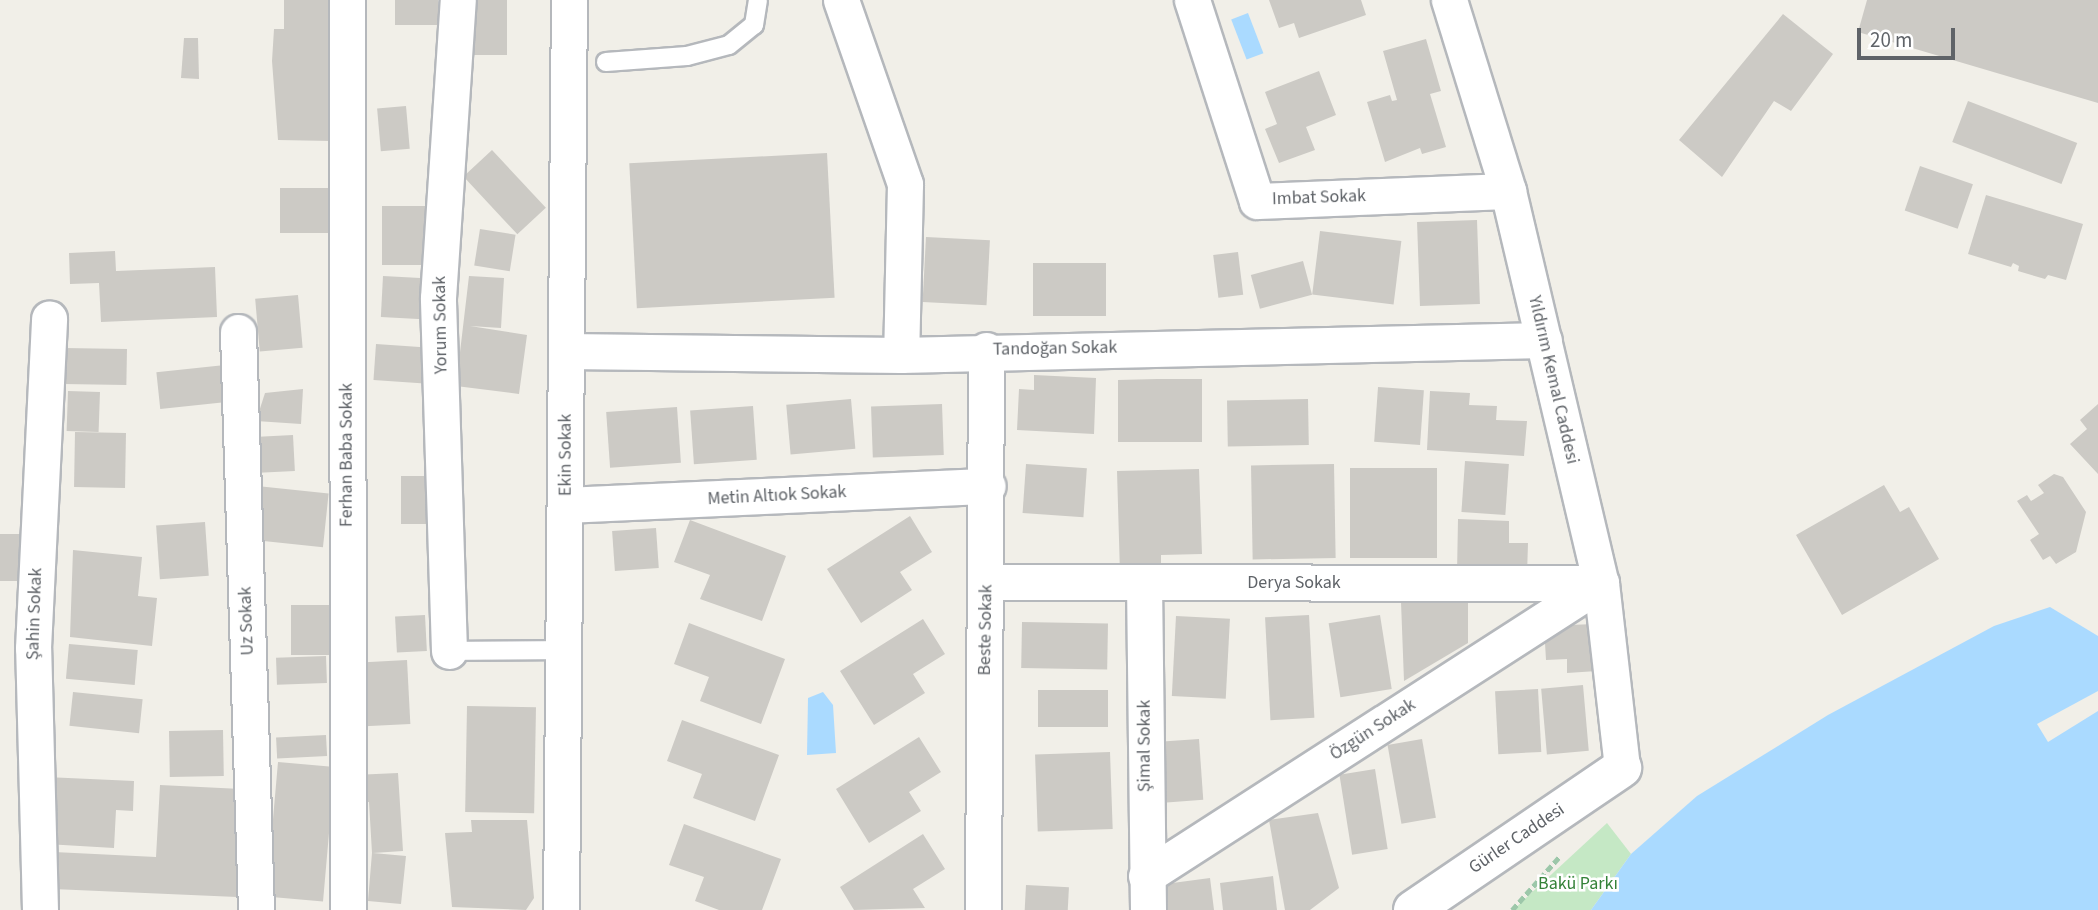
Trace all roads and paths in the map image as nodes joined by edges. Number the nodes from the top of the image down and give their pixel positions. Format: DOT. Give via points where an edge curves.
graph roads {
  1 [pos="347,0"];
  2 [pos="458,0"];
  3 [pos="569,0"];
  4 [pos="758,0"];
  5 [pos="841,0"];
  6 [pos="1192,0"];
  7 [pos="1449,0"];
  8 [pos="606,62"];
  9 [pos="1508,191"];
  10 [pos="49,318"];
  11 [pos="238,332"];
  12 [pos="1544,340"];
  13 [pos="986,350"];
  14 [pos="566,351"];
  15 [pos="901,355"];
  16 [pos="988,486"];
  17 [pos="566,505"];
  18 [pos="987,582"];
  19 [pos="1144,582"];
  20 [pos="1601,583"];
  21 [pos="563,650"];
  22 [pos="449,651"];
  23 [pos="1622,768"];
  24 [pos="1147,893"];
  25 [pos="40,910"];
  26 [pos="256,910"];
  27 [pos="348,910"];
  28 [pos="561,910"];
  29 [pos="983,910"];
  30 [pos="1413,910"];
  1 -- 27 [label="street, Ferhan Baba Sokak"];
  2 -- 22 [label="street, Yorum Sokak" via="438,298"];
  3 -- 14 [label="street, Ekin Sokak"];
  4 -- 8 [label="lane" via="754,24 729,46 687,56"];
  5 -- 15 [label="street" via="905,184"];
  6 -- 9 [label="street, Imbat Sokak" via="1257,201"];
  7 -- 9 [label="street, Yıldırım Kemal Caddesi"];
  9 -- 12 [label="street, Yıldırım Kemal Caddesi"];
  10 -- 25 [label="street, Şahin Sokak" via="33,648"];
  11 -- 26 [label="street, Uz Sokak"];
  12 -- 13 [label="street, Tandoğan Sokak"];
  12 -- 20 [label="street, Yıldırım Kemal Caddesi"];
  13 -- 15 [label="street, Tandoğan Sokak"];
  13 -- 16 [label="street, Beste Sokak"];
  14 -- 15 [label="street, Tandoğan Sokak"];
  14 -- 17 [label="street, Ekin Sokak"];
  16 -- 17 [label="street, Metin Altıok Sokak"];
  16 -- 18 [label="street, Beste Sokak"];
  17 -- 21 [label="street, Ekin Sokak"];
  18 -- 19 [label="street, Derya Sokak"];
  18 -- 29 [label="street, Beste Sokak"];
  19 -- 20 [label="street, Derya Sokak"];
  19 -- 24 [label="street, Şimal Sokak"];
  20 -- 23 [label="street, Yıldırım Kemal Caddesi"];
  20 -- 24 [label="street, Özgün Sokak"];
  21 -- 22 [label="lane"];
  21 -- 28 [label="street, Ekin Sokak"];
  23 -- 30 [label="street, Gürler Caddesi"];
}
